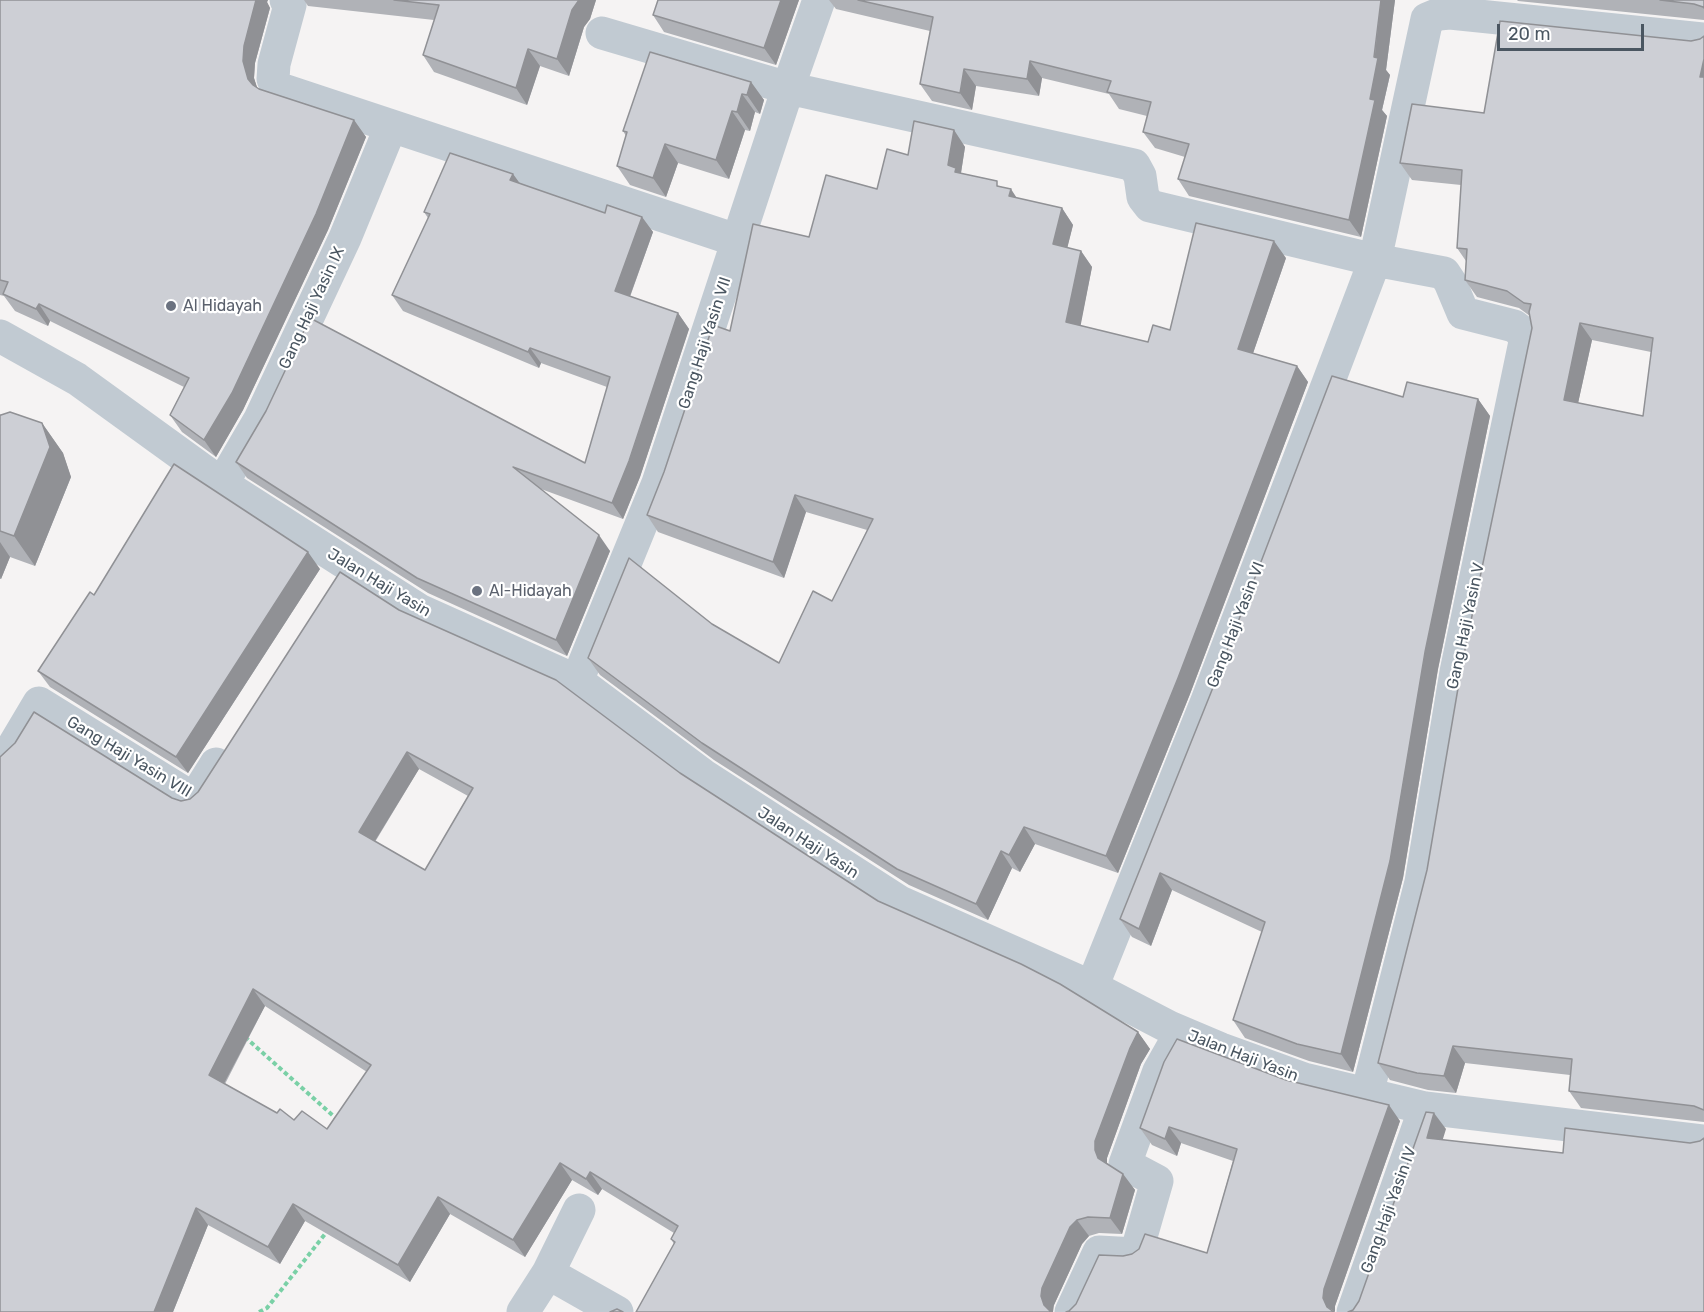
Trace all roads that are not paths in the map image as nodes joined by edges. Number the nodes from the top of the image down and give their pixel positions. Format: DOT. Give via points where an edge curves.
graph roads {
  1 [pos="286,0"];
  2 [pos="819,0"];
  3 [pos="603,33"];
  4 [pos="1704,39"];
  5 [pos="788,88"];
  6 [pos="391,126"];
  7 [pos="738,242"];
  8 [pos="1375,260"];
  9 [pos="0,336"];
  10 [pos="222,484"];
  11 [pos="577,681"];
  12 [pos="232,740"];
  13 [pos="0,760"];
  14 [pos="1092,987"];
  15 [pos="1181,1032"];
  16 [pos="1366,1094"];
  17 [pos="1425,1108"];
  18 [pos="1704,1141"];
  19 [pos="579,1210"];
  20 [pos="548,1273"];
  21 [pos="523,1312"];
  22 [pos="617,1312"];
  23 [pos="1071,1312"];
  24 [pos="1353,1312"];
  1 -- 6 [label="street" via="290,5 274,63 277,88"];
  2 -- 5 [label="street, Gang Haji Yasin VII"];
  3 -- 5 [label="street"];
  4 -- 8 [label="street, Gang Haji Yasin VI" via="1450,13 1427,19"];
  5 -- 7 [label="street, Gang Haji Yasin VII"];
  5 -- 8 [label="street" via="1134,165 1143,197 1150,206"];
  6 -- 7 [label="street"];
  6 -- 10 [label="street, Gang Haji Yasin IX" via="345,238 270,398"];
  7 -- 11 [label="street, Gang Haji Yasin VII" via="658,483"];
  8 -- 14 [label="street, Gang Haji Yasin VI" via="1207,701"];
  8 -- 16 [label="street, Gang Haji Yasin V" via="1444,273 1463,313 1514,326 1522,332 1525,342 1456,672 1421,882"];
  9 -- 10 [label="street, Jalan Haji Yasin" via="77,379"];
  10 -- 11 [label="street, Jalan Haji Yasin" via="339,573"];
  11 -- 14 [label="street, Jalan Haji Yasin" via="703,775 900,902"];
  12 -- 13 [label="street, Gang Haji Yasin VIII" via="194,799 39,703 11,750"];
  14 -- 15 [label="street, Jalan Haji Yasin"];
  15 -- 16 [label="street, Jalan Haji Yasin" via="1305,1079"];
  15 -- 23 [label="street" via="1159,1071 1125,1164 1157,1181 1136,1254 1099,1252"];
  16 -- 17 [label="street, Jalan Haji Yasin"];
  17 -- 18 [label="street, Jalan Haji Yasin"];
  17 -- 24 [label="street, Gang Haji Yasin IV"];
  19 -- 20 [label="street"];
  20 -- 21 [label="street"];
  20 -- 22 [label="street"];
}
